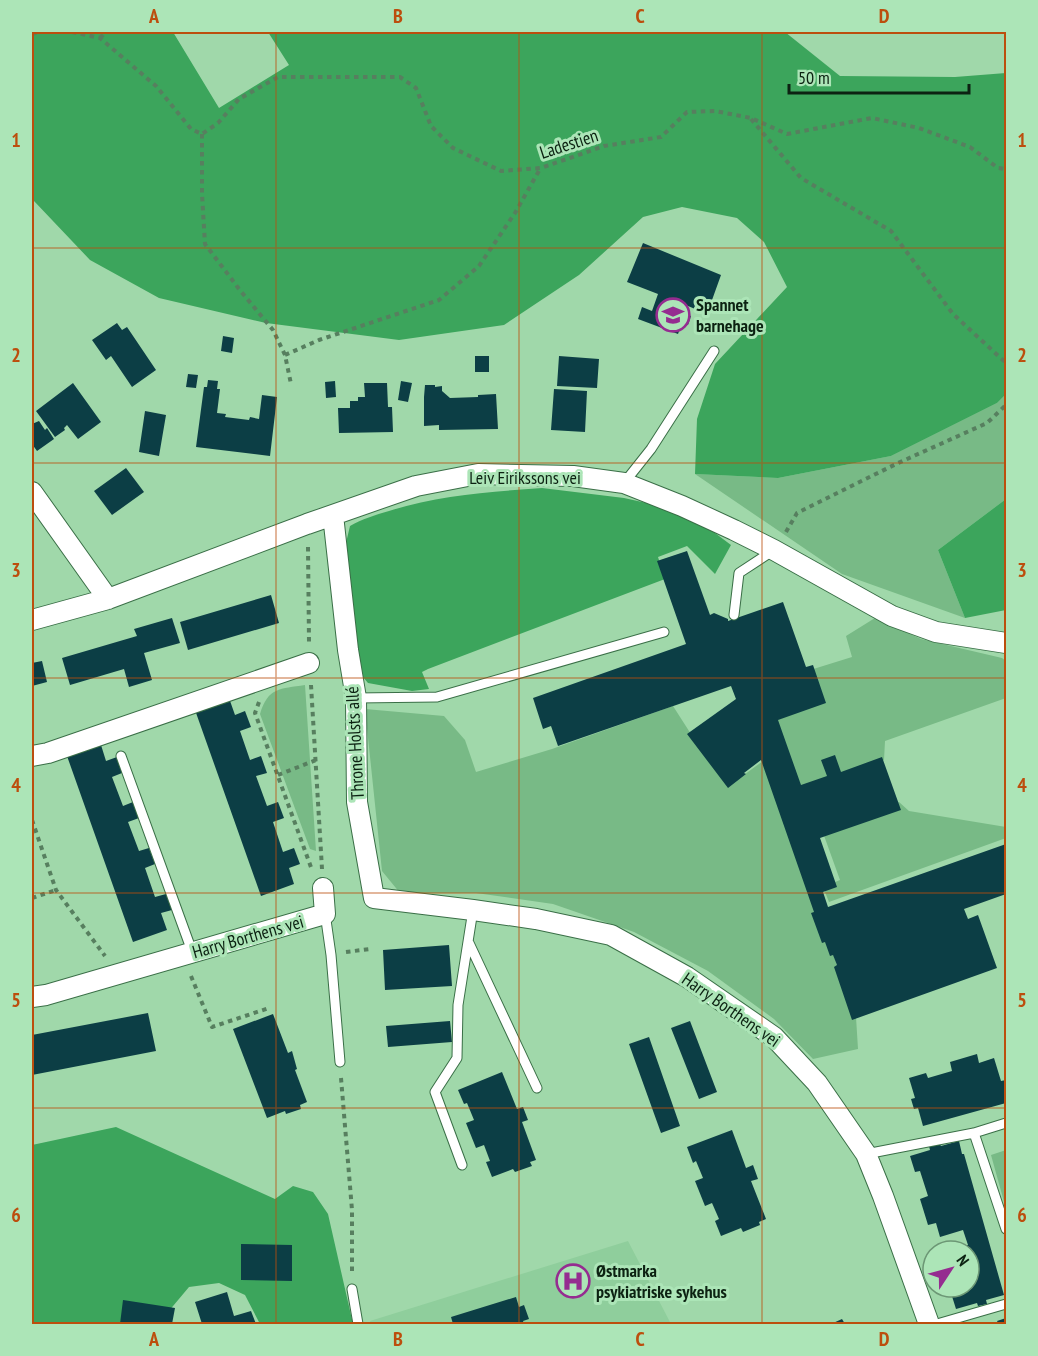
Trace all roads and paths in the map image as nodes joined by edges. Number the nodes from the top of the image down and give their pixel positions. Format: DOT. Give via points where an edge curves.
graph roads {
  1 [pos="40,32"];
  2 [pos="72,32"];
  3 [pos="106,32"];
  4 [pos="32,34"];
  5 [pos="100,39"];
  6 [pos="751,118"];
  7 [pos="202,134"];
  8 [pos="541,168"];
  9 [pos="1006,169"];
  10 [pos="714,351"];
  11 [pos="285,355"];
  12 [pos="1006,363"];
  13 [pos="291,384"];
  14 [pos="1006,405"];
  15 [pos="624,483"];
  16 [pos="32,492"];
  17 [pos="333,515"];
  18 [pos="307,524"];
  19 [pos="774,550"];
  20 [pos="108,599"];
  21 [pos="734,615"];
  22 [pos="32,620"];
  23 [pos="664,632"];
  24 [pos="1006,643"];
  25 [pos="309,663"];
  26 [pos="271,676"];
  27 [pos="356,698"];
  28 [pos="32,756"];
  29 [pos="121,756"];
  30 [pos="316,760"];
  31 [pos="278,775"];
  32 [pos="32,820"];
  33 [pos="318,880"];
  34 [pos="56,890"];
  35 [pos="32,898"];
  36 [pos="374,898"];
  37 [pos="474,910"];
  38 [pos="326,913"];
  39 [pos="469,942"];
  40 [pos="189,943"];
  41 [pos="370,949"];
  42 [pos="331,955"];
  43 [pos="106,957"];
  44 [pos="190,972"];
  45 [pos="32,997"];
  46 [pos="269,1008"];
  47 [pos="340,1062"];
  48 [pos="537,1088"];
  49 [pos="1006,1123"];
  50 [pos="974,1133"];
  51 [pos="866,1154"];
  52 [pos="462,1165"];
  53 [pos="1006,1229"];
  54 [pos="352,1289"];
  55 [pos="1006,1304"];
  56 [pos="358,1324"];
  57 [pos="929,1324"];
  58 [pos="937,1324"];
  1 -- 4 [label="path"];
  2 -- 5 [label="path"];
  3 -- 5 [label="path"];
  5 -- 7 [label="path" via="156,86 191,129"];
  6 -- 8 [label="path, Ladestien" via="715,111 687,112 661,137 604,146"];
  6 -- 9 [label="path, Ladestien" via="787,134 872,118 919,128 970,147 998,168"];
  6 -- 12 [label="path" via="801,178 891,231 953,314"];
  7 -- 8 [label="path, Ladestien" via="218,123 239,99 278,77 400,77 416,88 431,126 453,148 501,171"];
  7 -- 11 [label="path" via="205,244 273,330"];
  8 -- 11 [label="path" via="478,266 439,300"];
  10 -- 15 [label="lane" via="651,449"];
  11 -- 13 [label="path"];
  14 -- 19 [label="path" via="987,423 797,513"];
  15 -- 17 [label="street, Leiv Eirikssons vei" via="573,476 478,474 416,486"];
  15 -- 19 [label="street, Leiv Eirikssons vei"];
  16 -- 20 [label="street"];
  17 -- 18 [label="street, Leiv Eirikssons vei"];
  17 -- 27 [label="street, Throne Holsts allé"];
  18 -- 20 [label="street, Leiv Eirikssons vei"];
  18 -- 25 [label="path"];
  19 -- 21 [label="lane" via="740,573"];
  19 -- 24 [label="street, Leiv Eirikssons vei" via="892,616 936,632"];
  20 -- 22 [label="street, Leiv Eirikssons vei"];
  23 -- 27 [label="lane" via="437,697"];
  25 -- 26 [label="street"];
  25 -- 30 [label="path"];
  26 -- 28 [label="street"];
  26 -- 31 [label="path" via="255,712"];
  27 -- 36 [label="street, Throne Holsts allé" via="357,802"];
  29 -- 40 [label="lane"];
  30 -- 31 [label="path"];
  30 -- 33 [label="path"];
  31 -- 33 [label="path"];
  32 -- 34 [label="path"];
  33 -- 38 [label="street, Harry Borthens vei"];
  34 -- 35 [label="path"];
  34 -- 43 [label="path"];
  36 -- 37 [label="street, Harry Borthens vei"];
  37 -- 39 [label="lane"];
  37 -- 51 [label="street, Harry Borthens vei" via="611,935 687,977 774,1037 817,1083"];
  38 -- 42 [label="lane"];
  38 -- 45 [label="street, Harry Borthens vei"];
  39 -- 48 [label="lane"];
  39 -- 52 [label="lane" via="458,1005 457,1058 435,1092"];
  41 -- 42 [label="path"];
  42 -- 47 [label="lane"];
  44 -- 46 [label="path" via="212,1027"];
  47 -- 54 [label="path" via="352,1210"];
  49 -- 50 [label="lane"];
  50 -- 51 [label="lane"];
  50 -- 53 [label="lane"];
  51 -- 57 [label="street, Harry Borthens vei"];
  54 -- 56 [label="lane"];
  55 -- 58 [label="lane"];
}
